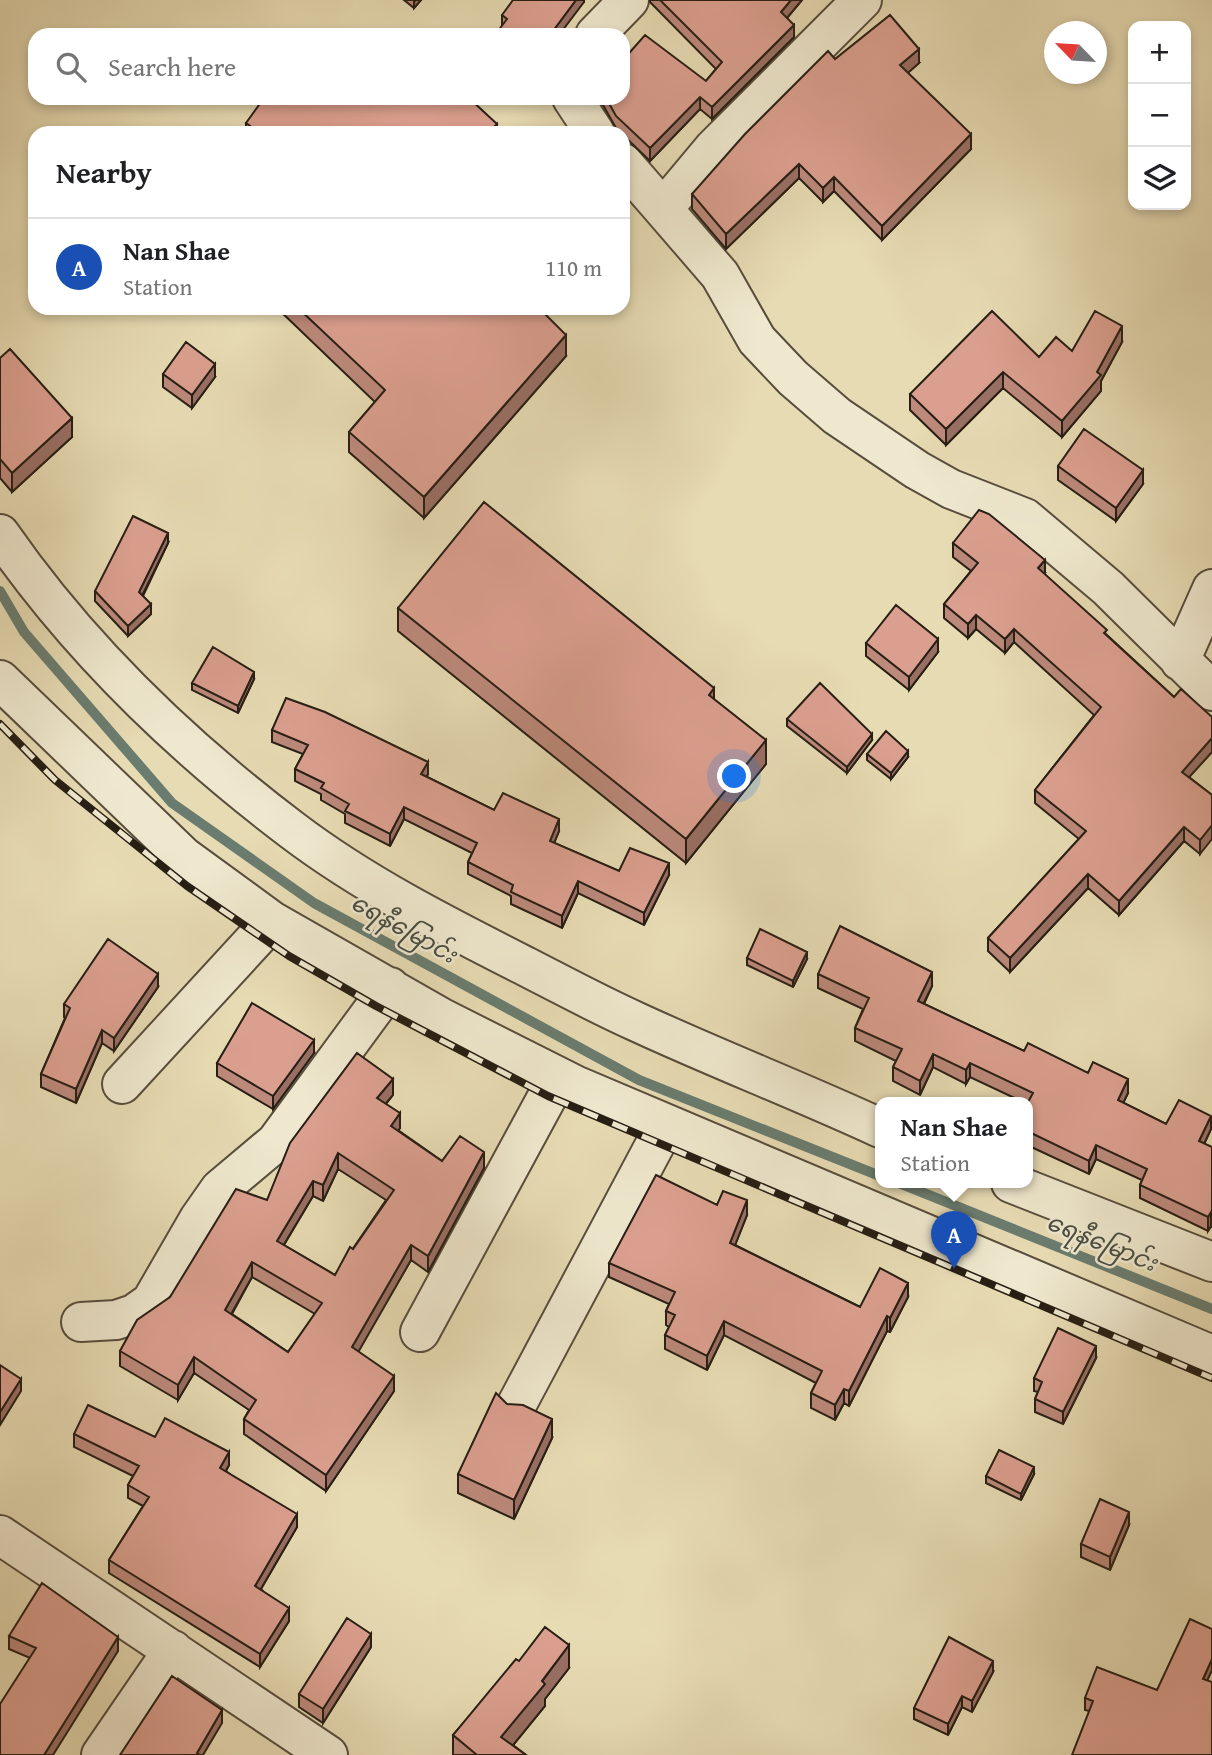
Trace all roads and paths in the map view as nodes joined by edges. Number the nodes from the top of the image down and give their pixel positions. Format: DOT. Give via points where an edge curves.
graph roads {
  1 [pos="629,0"];
  2 [pos="862,0"];
  3 [pos="602,28"];
  4 [pos="577,105"];
  5 [pos="590,126"];
  6 [pos="630,171"];
  7 [pos="663,209"];
  8 [pos="7,546"];
  9 [pos="1212,589"];
  10 [pos="1180,661"];
  11 [pos="0,680"];
  12 [pos="1212,691"];
  13 [pos="272,921"];
  14 [pos="390,987"];
  15 [pos="558,1077"];
  16 [pos="122,1084"];
  17 [pos="666,1124"];
  18 [pos="875,1126"];
  19 [pos="1024,1188"];
  20 [pos="1212,1262"];
  21 [pos="81,1322"];
  22 [pos="420,1332"];
  23 [pos="1212,1355"];
  24 [pos="517,1404"];
  25 [pos="0,1535"];
  26 [pos="173,1650"];
  27 [pos="102,1755"];
  28 [pos="328,1755"];
  1 -- 3 [label="street"];
  2 -- 7 [label="street" via="714,148"];
  4 -- 5 [label="street"];
  6 -- 7 [label="street"];
  7 -- 10 [label="street" via="720,275 757,340 793,378 837,416 917,470 951,489 1025,518 1108,587"];
  8 -- 18 [label="street" via="76,635 130,690 293,831 485,946 636,1022"];
  9 -- 10 [label="street"];
  10 -- 12 [label="street"];
  11 -- 13 [label="street" via="183,856"];
  13 -- 14 [label="street"];
  13 -- 16 [label="street"];
  14 -- 15 [label="street"];
  14 -- 21 [label="street" via="276,1142 220,1189 151,1302 116,1320"];
  15 -- 17 [label="street"];
  15 -- 22 [label="street"];
  17 -- 23 [label="street"];
  17 -- 24 [label="street"];
  19 -- 20 [label="street"];
  25 -- 26 [label="street"];
  26 -- 27 [label="street"];
  26 -- 28 [label="street"];
}
